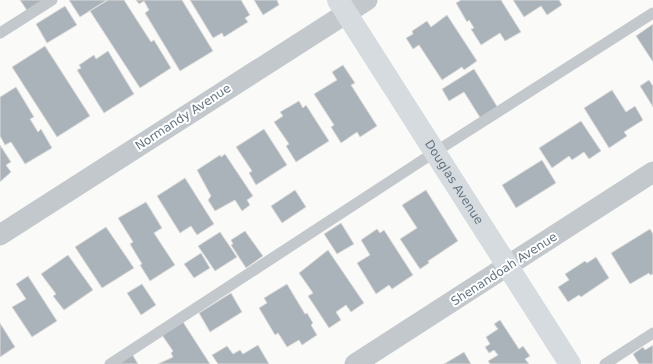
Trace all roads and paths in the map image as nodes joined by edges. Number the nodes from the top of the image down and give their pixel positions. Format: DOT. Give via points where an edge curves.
graph roads {
  1 [pos="52,0"];
  2 [pos="366,0"];
  3 [pos="342,7"];
  4 [pos="653,13"];
  5 [pos="0,32"];
  6 [pos="435,152"];
  7 [pos="653,172"];
  8 [pos="0,235"];
  9 [pos="508,267"];
  10 [pos="653,333"];
  11 [pos="110,364"];
  12 [pos="355,364"];
  13 [pos="570,364"];
  14 [pos="605,364"];
  1 -- 5 [label="lane"];
  2 -- 3 [label="street, Normandy Avenue"];
  3 -- 6 [label="street, Douglas Avenue"];
  3 -- 8 [label="street, Normandy Avenue"];
  4 -- 6 [label="lane"];
  6 -- 9 [label="street, Douglas Avenue"];
  6 -- 11 [label="lane"];
  7 -- 9 [label="street, Shenandoah Avenue"];
  9 -- 12 [label="street, Shenandoah Avenue"];
  9 -- 13 [label="street, Douglas Avenue"];
  10 -- 14 [label="lane"];
}
